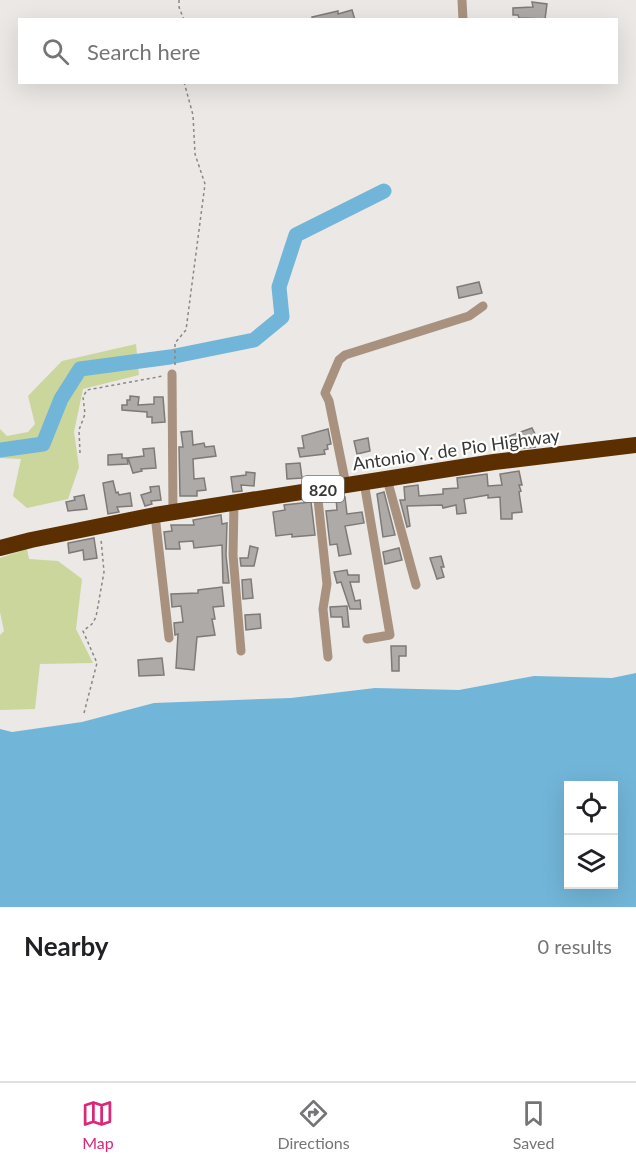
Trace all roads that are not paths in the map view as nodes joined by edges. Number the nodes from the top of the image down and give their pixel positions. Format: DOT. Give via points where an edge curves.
graph roads {
  1 [pos="462,0"];
  2 [pos="463,18"];
  3 [pos="483,306"];
  4 [pos="173,371"];
  5 [pos="636,445"];
  6 [pos="387,479"];
  7 [pos="364,482"];
  8 [pos="346,485"];
  9 [pos="317,490"];
  10 [pos="234,503"];
  11 [pos="173,513"];
  12 [pos="155,515"];
  13 [pos="0,548"];
  14 [pos="417,585"];
  15 [pos="169,638"];
  16 [pos="367,639"];
  17 [pos="242,651"];
  18 [pos="328,657"];
  1 -- 2 [label="street"];
  3 -- 8 [label="street" via="469,316 339,360 325,393"];
  4 -- 11 [label="street"];
  5 -- 6 [label="highway, Antonio Y. de Pio Highway / 820"];
  6 -- 7 [label="highway, Antonio Y. de Pio Highway / 820"];
  6 -- 14 [label="street"];
  7 -- 8 [label="highway, Antonio Y. de Pio Highway / 820"];
  7 -- 16 [label="street" via="390,635"];
  8 -- 9 [label="highway, Antonio Y. de Pio Highway / 820"];
  9 -- 10 [label="highway, Antonio Y. de Pio Highway / 820"];
  9 -- 18 [label="street" via="327,584 323,609"];
  10 -- 11 [label="highway, Antonio Y. de Pio Highway / 820"];
  10 -- 17 [label="street" via="233,555"];
  11 -- 12 [label="highway, Antonio Y. de Pio Highway / 820"];
  12 -- 13 [label="highway, Antonio Y. de Pio Highway / 820"];
  12 -- 15 [label="street"];
}
